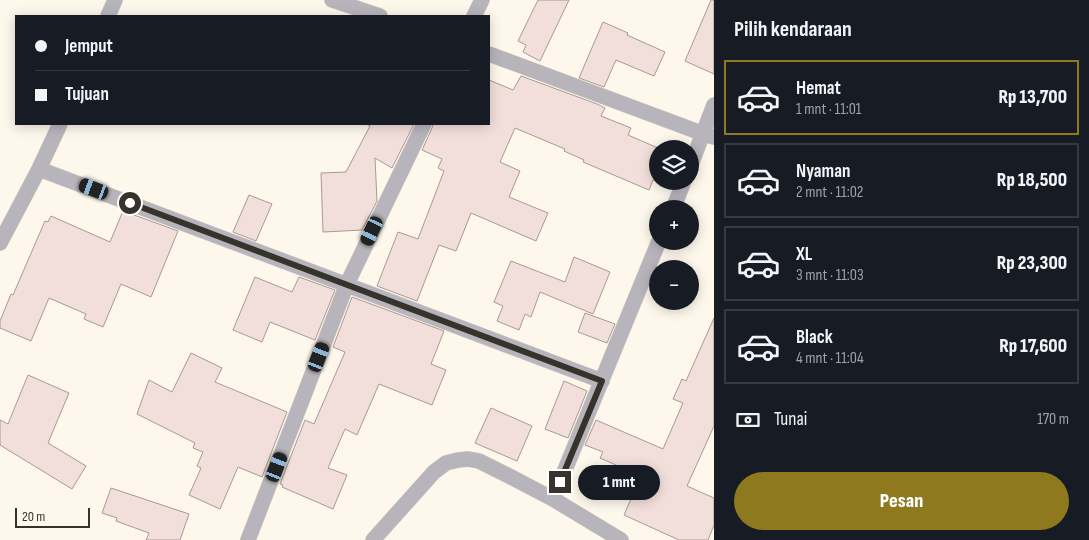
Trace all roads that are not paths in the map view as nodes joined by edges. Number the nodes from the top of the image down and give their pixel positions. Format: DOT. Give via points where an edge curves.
graph roads {
  1 [pos="115,0"];
  2 [pos="332,0"];
  3 [pos="482,0"];
  4 [pos="108,15"];
  5 [pos="377,15"];
  6 [pos="474,15"];
  7 [pos="490,54"];
  8 [pos="714,105"];
  9 [pos="60,125"];
  10 [pos="424,125"];
  11 [pos="709,135"];
  12 [pos="699,152"];
  13 [pos="39,169"];
  14 [pos="0,243"];
  15 [pos="655,250"];
  16 [pos="347,284"];
  17 [pos="602,381"];
  18 [pos="553,499"];
  19 [pos="248,540"];
  20 [pos="373,540"];
  21 [pos="621,540"];
  1 -- 4 [label="street"];
  2 -- 5 [label="street"];
  3 -- 6 [label="street"];
  7 -- 11 [label="street"];
  8 -- 11 [label="street"];
  9 -- 13 [label="street"];
  10 -- 16 [label="street"];
  11 -- 12 [label="street"];
  13 -- 14 [label="street"];
  13 -- 16 [label="street"];
  15 -- 17 [label="street"];
  16 -- 17 [label="street"];
  16 -- 19 [label="street"];
  17 -- 18 [label="street"];
  18 -- 20 [label="street" via="478,461 458,460 446,463 434,472"];
  18 -- 21 [label="street"];
}
